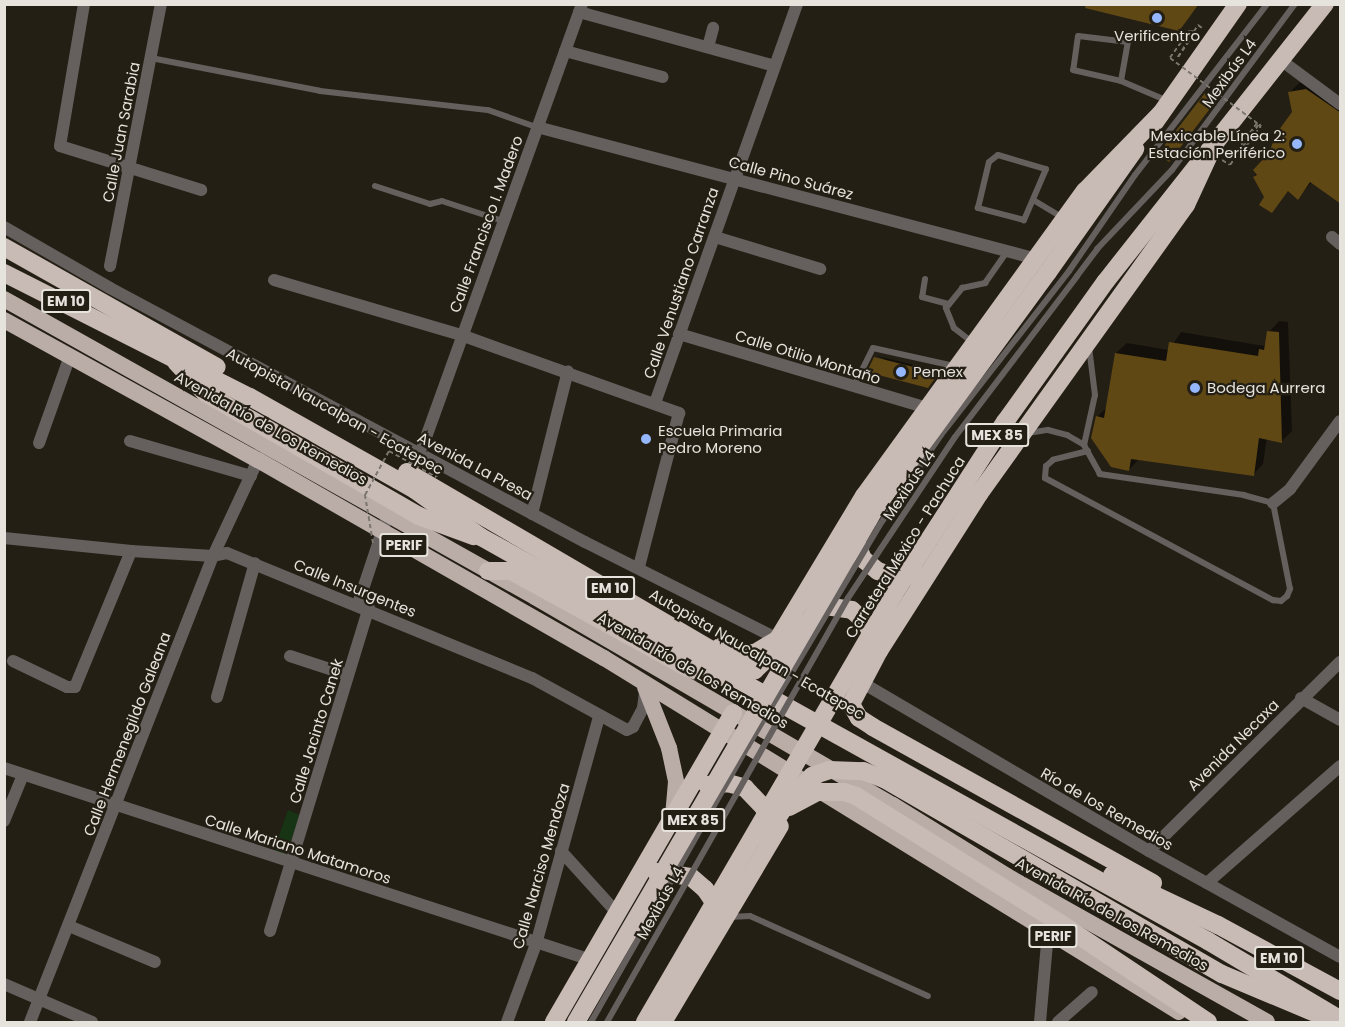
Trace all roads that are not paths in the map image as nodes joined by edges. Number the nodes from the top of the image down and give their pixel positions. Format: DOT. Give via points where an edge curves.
graph roads {
  1 [pos="84,4"];
  2 [pos="161,4"];
  3 [pos="797,4"];
  4 [pos="1238,4"];
  5 [pos="1267,4"];
  6 [pos="1295,4"];
  7 [pos="1325,4"];
  8 [pos="580,8"];
  9 [pos="713,28"];
  10 [pos="708,47"];
  11 [pos="565,51"];
  12 [pos="151,58"];
  13 [pos="1282,61"];
  14 [pos="775,66"];
  15 [pos="663,76"];
  16 [pos="1121,81"];
  17 [pos="1341,104"];
  18 [pos="1165,107"];
  19 [pos="537,127"];
  20 [pos="1211,151"];
  21 [pos="130,169"];
  22 [pos="733,177"];
  23 [pos="375,186"];
  24 [pos="201,190"];
  25 [pos="1035,201"];
  26 [pos="1065,219"];
  27 [pos="503,220"];
  28 [pos="4,227"];
  29 [pos="715,237"];
  30 [pos="4,247"];
  31 [pos="1008,251"];
  32 [pos="1037,259"];
  33 [pos="110,266"];
  34 [pos="820,269"];
  35 [pos="4,273"];
  36 [pos="924,279"];
  37 [pos="274,280"];
  38 [pos="4,298"];
  39 [pos="949,304"];
  40 [pos="4,320"];
  41 [pos="679,334"];
  42 [pos="461,336"];
  43 [pos="1088,341"];
  44 [pos="975,344"];
  45 [pos="70,356"];
  46 [pos="958,367"];
  47 [pos="568,372"];
  48 [pos="854,386"];
  49 [pos="654,403"];
  50 [pos="928,408"];
  51 [pos="1341,421"];
  52 [pos="1022,433"];
  53 [pos="130,441"];
  54 [pos="39,443"];
  55 [pos="1086,448"];
  56 [pos="420,454"];
  57 [pos="258,460"];
  58 [pos="251,476"];
  59 [pos="1273,504"];
  60 [pos="854,513"];
  61 [pos="388,514"];
  62 [pos="532,514"];
  63 [pos="4,538"];
  64 [pos="377,538"];
  65 [pos="130,551"];
  66 [pos="213,556"];
  67 [pos="938,562"];
  68 [pos="255,563"];
  69 [pos="639,567"];
  70 [pos="488,571"];
  71 [pos="363,606"];
  72 [pos="804,613"];
  73 [pos="696,639"];
  74 [pos="778,639"];
  75 [pos="879,651"];
  76 [pos="290,656"];
  77 [pos="13,660"];
  78 [pos="1341,662"];
  79 [pos="348,675"];
  80 [pos="861,682"];
  81 [pos="645,687"];
  82 [pos="217,697"];
  83 [pos="1301,698"];
  84 [pos="733,713"];
  85 [pos="599,717"];
  86 [pos="1341,720"];
  87 [pos="722,732"];
  88 [pos="820,764"];
  89 [pos="1341,766"];
  90 [pos="4,768"];
  91 [pos="23,775"];
  92 [pos="808,784"];
  93 [pos="686,798"];
  94 [pos="115,806"];
  95 [pos="780,817"];
  96 [pos="4,821"];
  97 [pos="672,821"];
  98 [pos="771,841"];
  99 [pos="1149,851"];
  100 [pos="561,852"];
  101 [pos="292,862"];
  102 [pos="737,863"];
  103 [pos="638,878"];
  104 [pos="1208,883"];
  105 [pos="616,913"];
  106 [pos="722,918"];
  107 [pos="1218,925"];
  108 [pos="69,926"];
  109 [pos="1054,928"];
  110 [pos="270,931"];
  111 [pos="536,944"];
  112 [pos="582,957"];
  113 [pos="1341,957"];
  114 [pos="155,962"];
  115 [pos="4,984"];
  116 [pos="1341,991"];
  117 [pos="1092,992"];
  118 [pos="928,996"];
  119 [pos="41,1000"];
  120 [pos="1341,1019"];
  121 [pos="30,1023"];
  122 [pos="92,1023"];
  123 [pos="507,1023"];
  124 [pos="554,1023"];
  125 [pos="576,1023"];
  126 [pos="591,1023"];
  127 [pos="606,1023"];
  128 [pos="645,1023"];
  129 [pos="663,1023"];
  130 [pos="1040,1023"];
  131 [pos="1058,1023"];
  132 [pos="1197,1023"];
  133 [pos="1208,1023"];
  134 [pos="1267,1023"];
  135 [pos="1337,1023"];
  1 -- 21 [label="street" via="60,146"];
  2 -- 12 [label="street, Calle Juan Sarabia"];
  3 -- 14 [label="street, Calle Venustiano Carranza"];
  4 -- 18 [label="highway, MEX 85"];
  5 -- 126 [label="lane, Mexibús L4, bridge" via="1135,175 1069,271 941,435 879,526 748,746"];
  6 -- 127 [label="lane, Mexibús L4, bridge" via="1172,170 1096,249 955,437 848,598"];
  7 -- 13 [label="highway, Carretera México - Pachuca / MEX 85"];
  8 -- 10 [label="street"];
  8 -- 11 [label="street, Calle Francisco I. Madero"];
  9 -- 10 [label="street"];
  10 -- 14 [label="street"];
  11 -- 15 [label="street"];
  11 -- 19 [label="street, Calle Francisco I. Madero"];
  12 -- 19 [label="lane" via="320,91 488,110"];
  12 -- 21 [label="street, Calle Juan Sarabia"];
  13 -- 17 [label="street"];
  13 -- 20 [label="highway, Carretera México - Pachuca / MEX 85"];
  14 -- 22 [label="street, Calle Venustiano Carranza"];
  16 -- 16 [label="lane" via="1073,70 1078,36 1128,42"];
  16 -- 18 [label="lane"];
  18 -- 26 [label="highway" via="1100,173"];
  18 -- 72 [label="highway, MEX 85, bridge"];
  19 -- 22 [label="street, Calle Pino Suárez"];
  19 -- 27 [label="street, Calle Francisco I. Madero"];
  20 -- 43 [label="highway" via="1180,214"];
  20 -- 102 [label="highway, Carretera México - Pachuca / MEX 85, bridge" via="1106,281 932,533"];
  21 -- 24 [label="street"];
  21 -- 33 [label="street, Calle Juan Sarabia"];
  22 -- 29 [label="street, Calle Venustiano Carranza"];
  22 -- 31 [label="street, Calle Pino Suárez"];
  23 -- 27 [label="lane" via="430,204 442,201"];
  25 -- 25 [label="lane" via="1024,220 978,208 992,157 1045,166"];
  25 -- 26 [label="lane"];
  26 -- 32 [label="highway"];
  27 -- 42 [label="street, Calle Francisco I. Madero"];
  28 -- 56 [label="street, Avenida La Presa"];
  29 -- 34 [label="street"];
  29 -- 41 [label="street, Calle Venustiano Carranza"];
  30 -- 73 [label="highway, Autopista Naucalpan - Ecatepec / EM 10"];
  31 -- 32 [label="street, Calle Pino Suárez"];
  31 -- 39 [label="lane" via="985,283 962,288"];
  32 -- 44 [label="highway"];
  35 -- 120 [label="highway, Autopista Naucalpan - Ecatepec / EM 10" via="250,396 415,490 481,537"];
  36 -- 39 [label="lane" via="922,297"];
  37 -- 42 [label="street"];
  38 -- 61 [label="highway, Avenida Río de Los Remedios / PERIF"];
  39 -- 44 [label="lane" via="945,311 954,328"];
  40 -- 45 [label="highway, PERIF"];
  41 -- 48 [label="street, Calle Otilio Montaño"];
  41 -- 49 [label="street, Calle Venustiano Carranza"];
  42 -- 47 [label="street"];
  42 -- 56 [label="street, Calle Francisco I. Madero"];
  43 -- 52 [label="highway"];
  43 -- 55 [label="lane" via="1095,370 1095,395"];
  44 -- 46 [label="highway"];
  45 -- 54 [label="street"];
  45 -- 57 [label="highway, PERIF"];
  46 -- 48 [label="lane" via="873,348"];
  46 -- 50 [label="highway"];
  47 -- 49 [label="street"];
  47 -- 62 [label="street"];
  48 -- 50 [label="street, Calle Otilio Montaño"];
  49 -- 69 [label="street" via="679,413"];
  50 -- 60 [label="highway"];
  51 -- 59 [label="street" via="1290,489"];
  52 -- 55 [label="lane" via="1048,430 1067,435"];
  52 -- 67 [label="highway"];
  53 -- 58 [label="street"];
  55 -- 59 [label="lane" via="1105,478 1244,495"];
  55 -- 59 [label="lane" via="1053,460 1046,466 1045,478 1281,601 1290,589"];
  56 -- 62 [label="street, Avenida La Presa"];
  57 -- 58 [label="street, Calle Hermenegildo Galeana"];
  57 -- 64 [label="highway, PERIF"];
  58 -- 66 [label="street, Calle Hermenegildo Galeana"];
  60 -- 67 [label="highway" via="853,533 858,551 878,571 905,578 923,573"];
  60 -- 72 [label="highway"];
  61 -- 64 [label="street, Calle Jacinto Canek"];
  61 -- 70 [label="highway, Avenida Río de Los Remedios / PERIF"];
  62 -- 69 [label="street, Avenida La Presa"];
  63 -- 65 [label="street, Calle Insurgentes"];
  64 -- 71 [label="street, Calle Jacinto Canek"];
  64 -- 81 [label="highway, PERIF" via="604,658"];
  65 -- 66 [label="street, Calle Insurgentes"];
  65 -- 77 [label="street" via="75,687"];
  66 -- 68 [label="street, Calle Insurgentes" via="227,553"];
  66 -- 94 [label="street, Calle Hermenegildo Galeana"];
  67 -- 75 [label="highway"];
  68 -- 71 [label="street, Calle Insurgentes"];
  68 -- 82 [label="street"];
  69 -- 74 [label="street, Avenida La Presa"];
  70 -- 72 [label="highway, bridge" via="511,571 686,667 714,677 726,678 755,670"];
  70 -- 84 [label="highway, Avenida Río de Los Remedios / PERIF"];
  71 -- 79 [label="street, Calle Jacinto Canek"];
  71 -- 85 [label="street, Calle Insurgentes" via="532,678"];
  72 -- 74 [label="highway"];
  72 -- 75 [label="highway" via="824,604 852,610 866,623"];
  72 -- 125 [label="highway, MEX 85, bridge"];
  73 -- 74 [label="highway" via="739,654 755,653"];
  73 -- 107 [label="highway, Autopista Naucalpan - Ecatepec / EM 10" via="772,686 1114,876"];
  75 -- 80 [label="highway"];
  76 -- 79 [label="street"];
  78 -- 83 [label="street, Avenida Necaxa"];
  79 -- 101 [label="street, Calle Jacinto Canek"];
  80 -- 99 [label="street, Río de los Remedios"];
  80 -- 107 [label="highway" via="851,704 859,718 1124,865"];
  81 -- 85 [label="street, Calle Insurgentes" via="643,708 633,727 627,730"];
  81 -- 87 [label="highway, PERIF"];
  81 -- 97 [label="highway" via="669,748 676,782"];
  83 -- 86 [label="street"];
  83 -- 99 [label="street, Avenida Necaxa"];
  84 -- 87 [label="highway"];
  84 -- 88 [label="highway, Avenida Río de Los Remedios / PERIF"];
  85 -- 100 [label="street, Calle Narciso Mendoza"];
  87 -- 92 [label="highway, PERIF"];
  87 -- 93 [label="highway"];
  88 -- 92 [label="highway"];
  88 -- 134 [label="highway, Avenida Río de Los Remedios / PERIF" via="1007,876"];
  89 -- 104 [label="street"];
  90 -- 91 [label="street, Calle Mariano Matamoros"];
  91 -- 94 [label="street, Calle Mariano Matamoros"];
  91 -- 96 [label="street"];
  92 -- 98 [label="highway"];
  92 -- 109 [label="highway, PERIF"];
  93 -- 97 [label="highway"];
  93 -- 98 [label="highway" via="710,784 728,783 745,788 764,808"];
  94 -- 101 [label="street, Calle Mariano Matamoros"];
  94 -- 108 [label="street, Calle Hermenegildo Galeana"];
  95 -- 102 [label="highway, bridge" via="764,840"];
  95 -- 109 [label="highway, bridge" via="792,803 817,792 850,794"];
  95 -- 135 [label="highway, bridge" via="791,797 812,776 829,770 863,771 884,779 1221,974"];
  97 -- 103 [label="highway"];
  98 -- 106 [label="highway"];
  99 -- 104 [label="street, Río de los Remedios"];
  100 -- 105 [label="street"];
  100 -- 111 [label="street, Calle Narciso Mendoza"];
  101 -- 110 [label="street, Calle Jacinto Canek"];
  101 -- 111 [label="street, Calle Mariano Matamoros"];
  102 -- 128 [label="highway, Carretera México - Pachuca / MEX 85, bridge"];
  103 -- 105 [label="highway"];
  103 -- 106 [label="highway" via="665,872 691,877 705,889"];
  104 -- 113 [label="street, Río de los Remedios"];
  105 -- 124 [label="highway"];
  106 -- 118 [label="lane" via="750,916"];
  106 -- 129 [label="highway"];
  107 -- 116 [label="highway, Autopista Naucalpan - Ecatepec / EM 10"];
  108 -- 114 [label="street"];
  108 -- 119 [label="street, Calle Hermenegildo Galeana"];
  109 -- 130 [label="street"];
  109 -- 132 [label="highway, PERIF"];
  109 -- 133 [label="highway"];
  111 -- 112 [label="street, Calle Mariano Matamoros"];
  111 -- 123 [label="street, Calle Narciso Mendoza"];
  115 -- 119 [label="street"];
  117 -- 131 [label="street"];
  119 -- 121 [label="street, Calle Hermenegildo Galeana"];
  119 -- 122 [label="street"];
}
